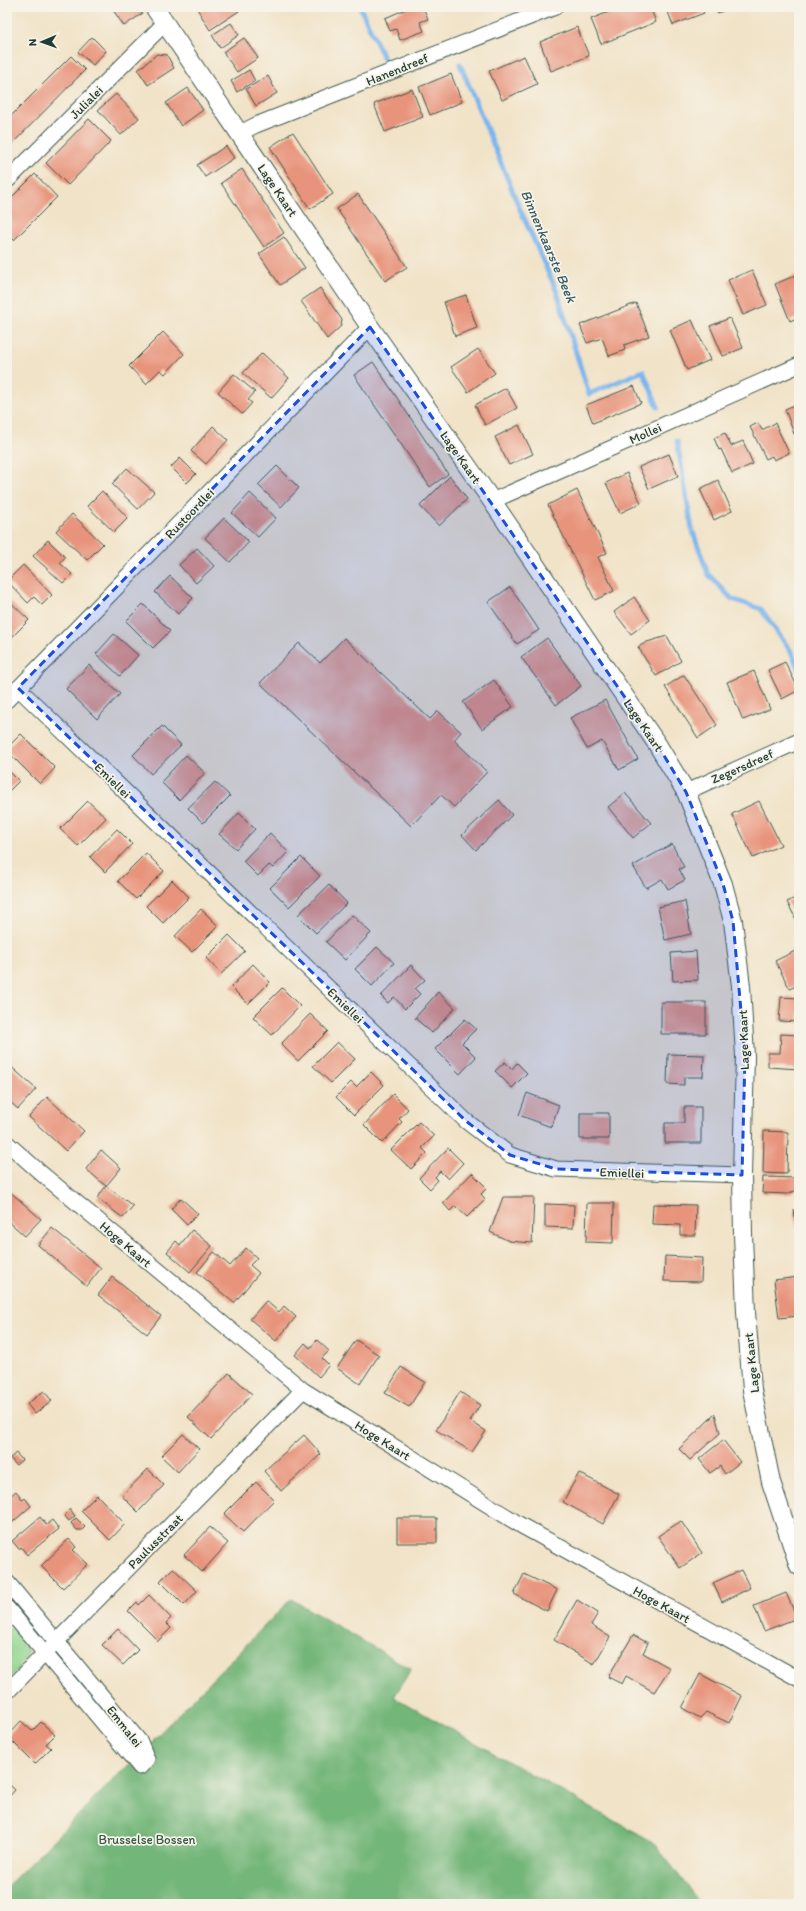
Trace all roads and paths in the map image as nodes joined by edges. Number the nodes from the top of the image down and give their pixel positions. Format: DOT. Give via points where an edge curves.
graph roads {
  1 [pos="154,7"];
  2 [pos="555,7"];
  3 [pos="164,24"];
  4 [pos="240,133"];
  5 [pos="7,181"];
  6 [pos="370,327"];
  7 [pos="799,365"];
  8 [pos="492,501"];
  9 [pos="18,688"];
  10 [pos="7,700"];
  11 [pos="799,741"];
  12 [pos="686,792"];
  13 [pos="7,1143"];
  14 [pos="742,1175"];
  15 [pos="303,1390"];
  16 [pos="799,1566"];
  17 [pos="7,1582"];
  18 [pos="7,1608"];
  19 [pos="56,1641"];
  20 [pos="45,1653"];
  21 [pos="799,1679"];
  22 [pos="7,1692"];
  1 -- 3 [label="street, Lage Kaart"];
  2 -- 4 [label="street, Hanendreef"];
  3 -- 4 [label="street, Lage Kaart"];
  3 -- 5 [label="street, Julialei"];
  4 -- 6 [label="street, Lage Kaart"];
  6 -- 8 [label="street, Lage Kaart"];
  6 -- 9 [label="street, Rustoordlei"];
  7 -- 8 [label="street, Mollei"];
  8 -- 12 [label="street, Lage Kaart" via="657,744"];
  9 -- 10 [label="street, Rustoordlei"];
  9 -- 14 [label="street, Emiellei" via="460,1115 510,1155 556,1169"];
  11 -- 12 [label="street, Zegersdreef"];
  12 -- 14 [label="street, Lage Kaart" via="723,884 733,921 741,986 745,1056"];
  13 -- 15 [label="street, Hoge Kaart"];
  14 -- 16 [label="street, Lage Kaart" via="746,1312 752,1390 771,1482"];
  15 -- 19 [label="street, Paulusstraat"];
  15 -- 21 [label="street, Hoge Kaart" via="522,1526"];
  17 -- 19 [label="street, Emmalei"];
  18 -- 20 [label="street, Emmalei"];
  19 -- 20 [label="street, Paulusstraat"];
  19 -- 20 [label="street, Emmalei" via="140,1742 147,1759 140,1767"];
  20 -- 22 [label="street, Paulusstraat"];
}
